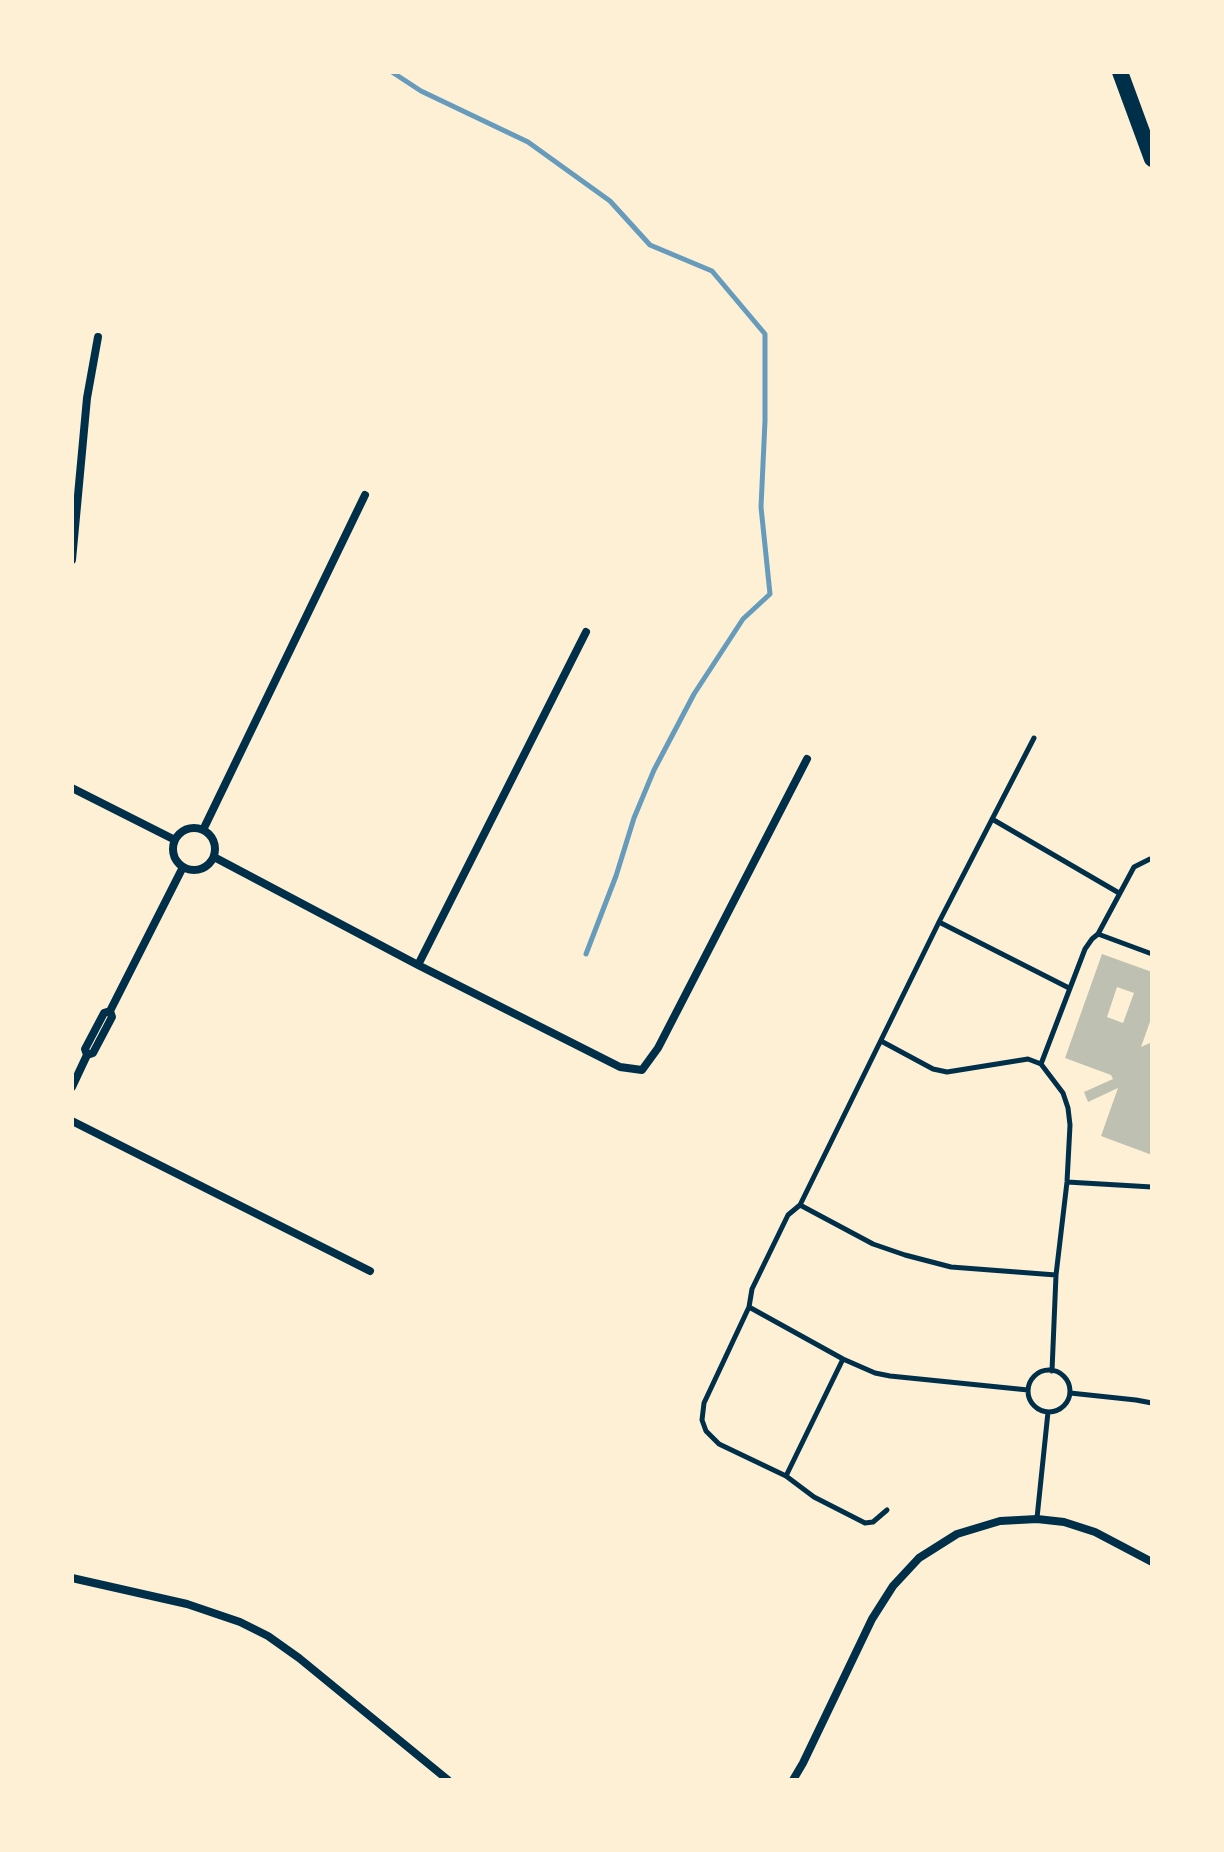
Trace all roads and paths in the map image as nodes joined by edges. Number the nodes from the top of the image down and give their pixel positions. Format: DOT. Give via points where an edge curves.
graph roads {
  1 [pos="1120,72"];
  2 [pos="1152,159"];
  3 [pos="98,337"];
  4 [pos="365,495"];
  5 [pos="72,560"];
  6 [pos="586,632"];
  7 [pos="1034,738"];
  8 [pos="807,759"];
  9 [pos="72,788"];
  10 [pos="992,819"];
  11 [pos="203,830"];
  12 [pos="175,840"];
  13 [pos="214,857"];
  14 [pos="1150,859"];
  15 [pos="183,867"];
  16 [pos="1119,893"];
  17 [pos="939,922"];
  18 [pos="1098,934"];
  19 [pos="1152,954"];
  20 [pos="418,965"];
  21 [pos="1069,988"];
  22 [pos="881,1041"];
  23 [pos="1041,1064"];
  24 [pos="72,1087"];
  25 [pos="72,1121"];
  26 [pos="1067,1182"];
  27 [pos="1152,1187"];
  28 [pos="800,1205"];
  29 [pos="370,1271"];
  30 [pos="1056,1275"];
  31 [pos="749,1307"];
  32 [pos="843,1359"];
  33 [pos="1052,1371"];
  34 [pos="1028,1390"];
  35 [pos="1070,1393"];
  36 [pos="1152,1403"];
  37 [pos="1048,1412"];
  38 [pos="786,1476"];
  39 [pos="887,1510"];
  40 [pos="1037,1519"];
  41 [pos="1152,1562"];
  42 [pos="72,1578"];
  43 [pos="448,1780"];
  44 [pos="793,1780"];
  1 -- 2 [label="highway"];
  3 -- 5 [label="street"];
  4 -- 11 [label="street"];
  6 -- 20 [label="street"];
  7 -- 10 [label="lane"];
  8 -- 20 [label="street" via="642,1070 620,1067"];
  9 -- 12 [label="street"];
  10 -- 16 [label="lane"];
  10 -- 17 [label="lane"];
  11 -- 12 [label="street" via="190,828"];
  11 -- 13 [label="street" via="213,838"];
  12 -- 15 [label="street" via="173,852"];
  13 -- 15 [label="street" via="201,870"];
  13 -- 20 [label="street"];
  14 -- 16 [label="lane" via="1134,867"];
  15 -- 24 [label="street" via="110,1011 112,1017"];
  16 -- 18 [label="lane"];
  17 -- 21 [label="lane"];
  17 -- 22 [label="lane"];
  18 -- 19 [label="lane"];
  18 -- 21 [label="lane" via="1085,949"];
  21 -- 23 [label="lane"];
  22 -- 23 [label="lane" via="947,1072 1028,1059"];
  22 -- 28 [label="lane"];
  23 -- 26 [label="lane" via="1068,1108"];
  25 -- 29 [label="street"];
  26 -- 27 [label="lane"];
  26 -- 30 [label="lane"];
  28 -- 30 [label="lane" via="905,1255 951,1267"];
  28 -- 31 [label="lane" via="788,1215 752,1289"];
  30 -- 33 [label="lane"];
  31 -- 32 [label="lane"];
  31 -- 38 [label="lane" via="704,1403 702,1420 719,1444"];
  32 -- 34 [label="lane" via="890,1376"];
  32 -- 38 [label="lane"];
  33 -- 34 [label="lane" via="1034,1377"];
  33 -- 35 [label="lane" via="1067,1381"];
  34 -- 37 [label="lane" via="1032,1402"];
  35 -- 36 [label="lane"];
  35 -- 37 [label="lane" via="1065,1405"];
  37 -- 40 [label="lane"];
  38 -- 39 [label="lane" via="865,1523"];
  40 -- 41 [label="street" via="1095,1532"];
  40 -- 44 [label="street" via="1000,1521 957,1534 919,1558 872,1619"];
  42 -- 43 [label="street" via="187,1604 268,1636"];
}
